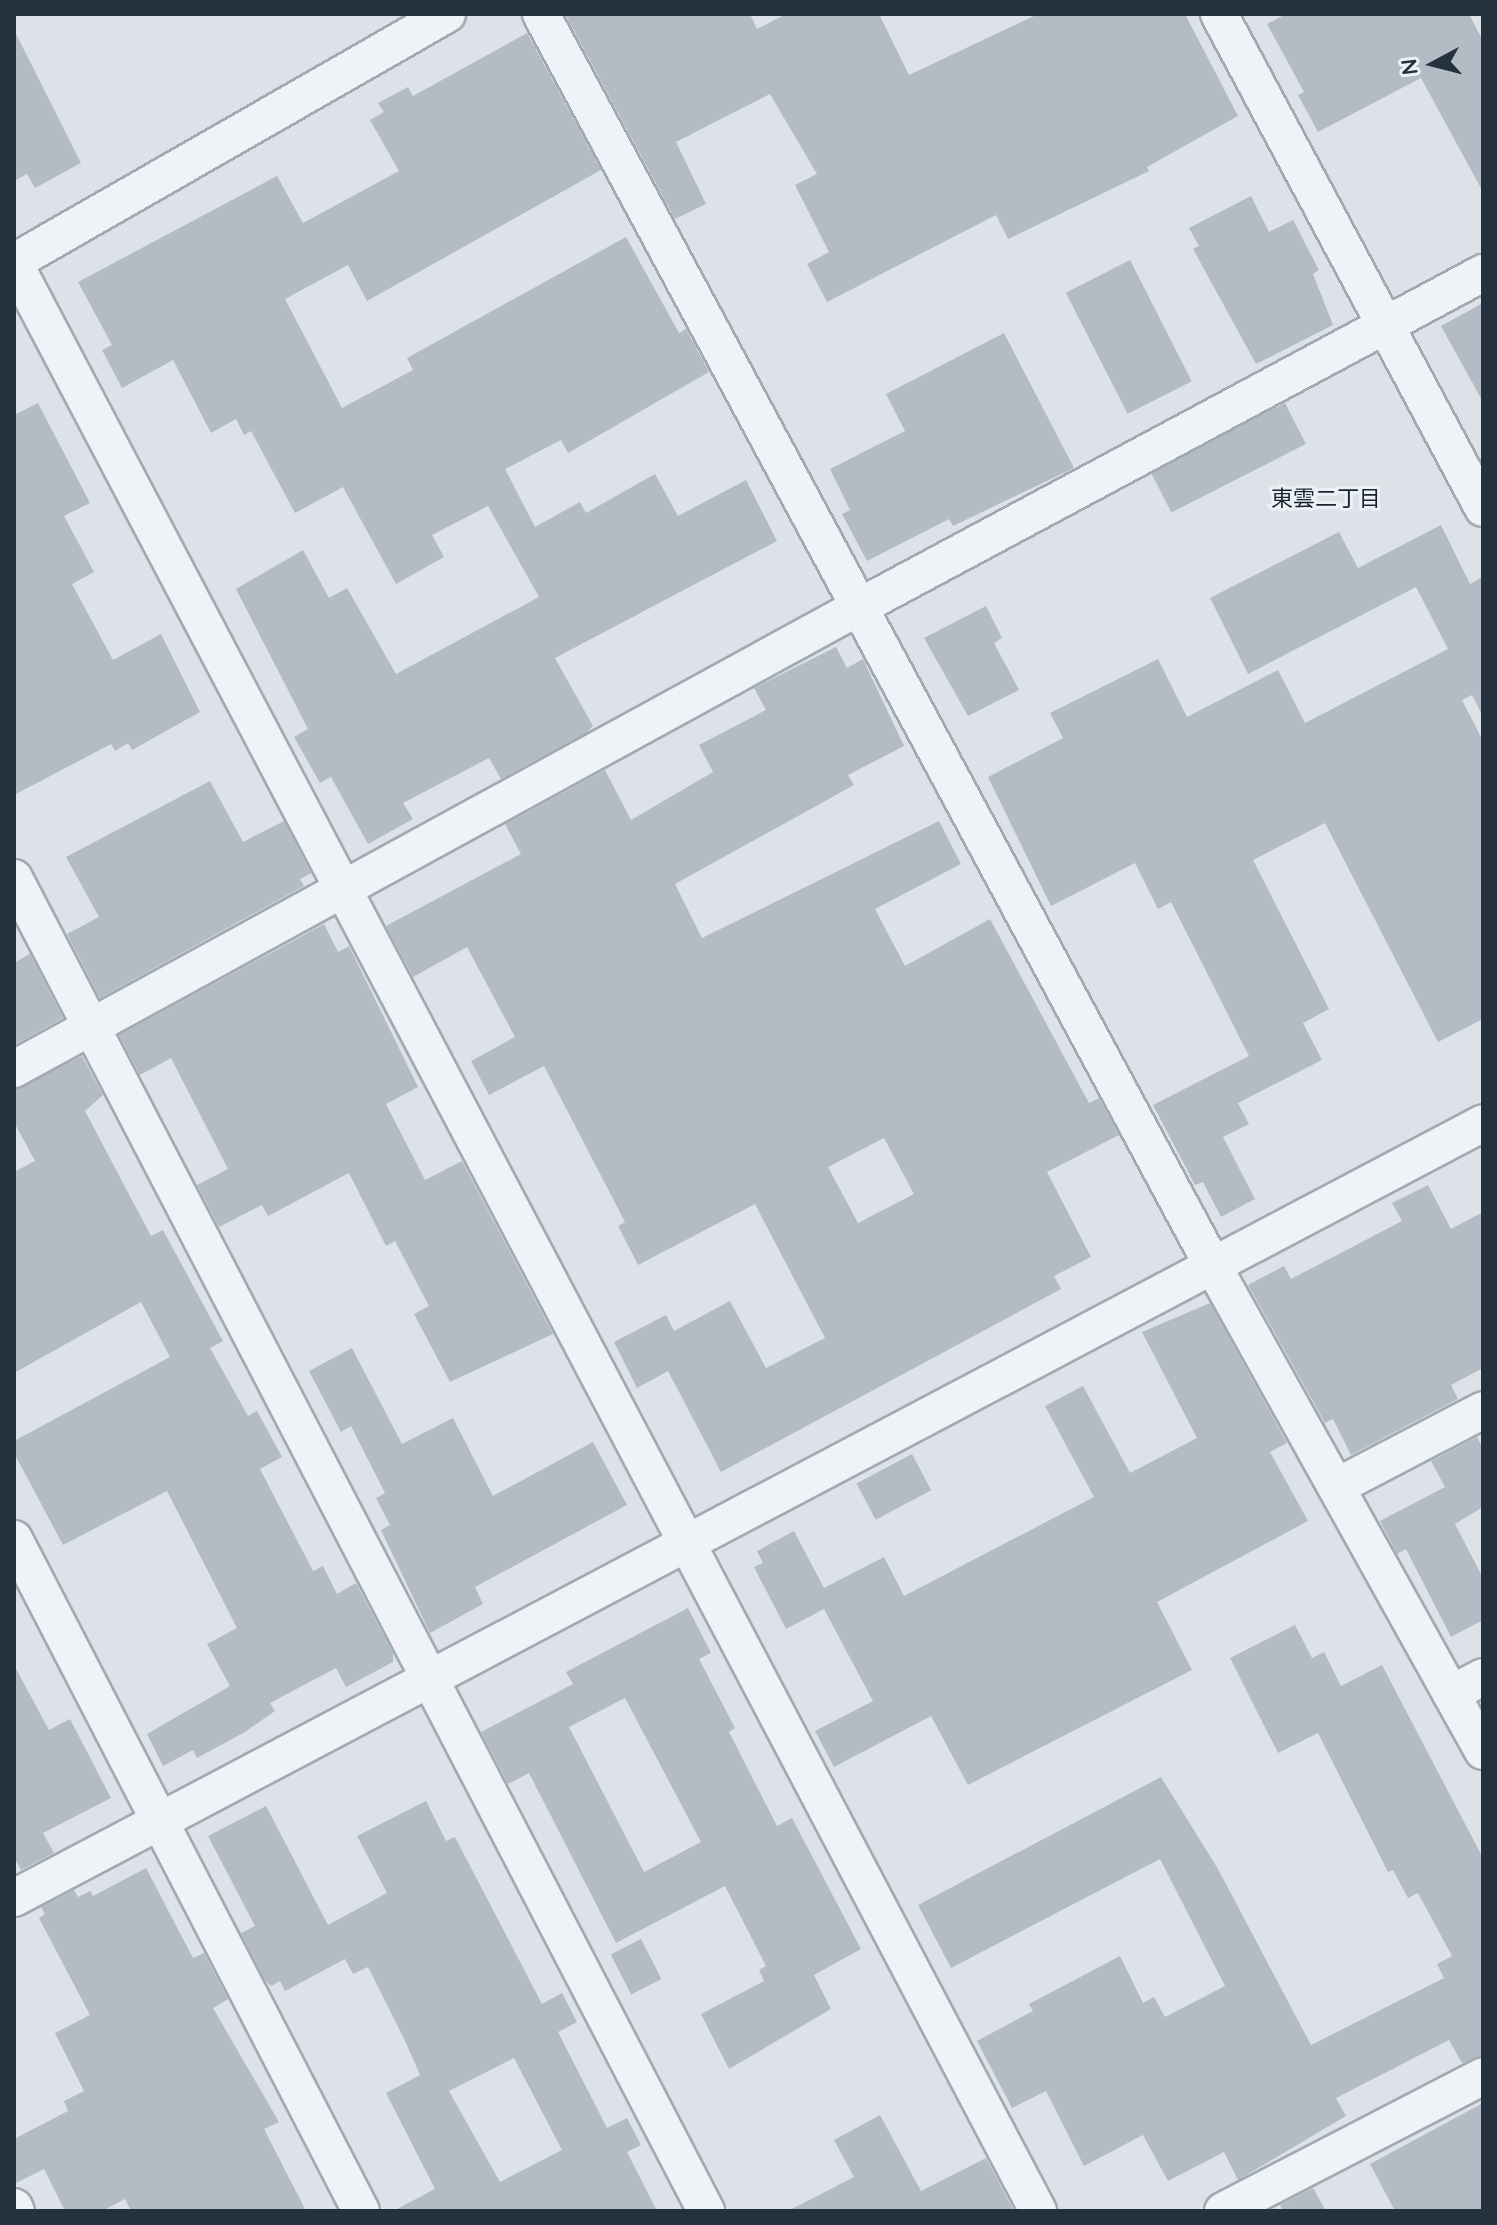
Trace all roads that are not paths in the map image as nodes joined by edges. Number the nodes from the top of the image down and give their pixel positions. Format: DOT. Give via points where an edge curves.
graph roads {
  1 [pos="447,14"];
  2 [pos="541,14"];
  3 [pos="1219,14"];
  4 [pos="14,263"];
  5 [pos="1483,273"];
  6 [pos="1386,326"];
  7 [pos="1483,508"];
  8 [pos="859,607"];
  9 [pos="14,878"];
  10 [pos="345,890"];
  11 [pos="91,1027"];
  12 [pos="14,1069"];
  13 [pos="1483,1123"];
  14 [pos="1213,1266"];
  15 [pos="1483,1410"];
  16 [pos="1336,1487"];
  17 [pos="14,1539"];
  18 [pos="687,1540"];
  19 [pos="428,1675"];
  20 [pos="1483,1677"];
  21 [pos="1451,1694"];
  22 [pos="1483,1751"];
  23 [pos="159,1821"];
  24 [pos="14,1898"];
  25 [pos="1483,2076"];
  26 [pos="361,2211"];
  27 [pos="706,2211"];
  28 [pos="1038,2211"];
  29 [pos="1223,2211"];
  1 -- 4 [label="street"];
  2 -- 8 [label="street"];
  3 -- 6 [label="street"];
  4 -- 10 [label="street"];
  5 -- 6 [label="street"];
  6 -- 7 [label="street"];
  6 -- 8 [label="street"];
  8 -- 10 [label="street"];
  8 -- 14 [label="street"];
  9 -- 11 [label="street"];
  10 -- 11 [label="street"];
  10 -- 18 [label="street"];
  11 -- 12 [label="street"];
  11 -- 19 [label="street"];
  13 -- 14 [label="street"];
  14 -- 16 [label="street"];
  14 -- 18 [label="street"];
  15 -- 16 [label="street"];
  16 -- 21 [label="street"];
  17 -- 23 [label="street"];
  18 -- 19 [label="street"];
  18 -- 28 [label="street"];
  19 -- 23 [label="street"];
  19 -- 27 [label="street"];
  20 -- 21 [label="street"];
  21 -- 22 [label="street"];
  23 -- 24 [label="street"];
  23 -- 26 [label="street"];
  25 -- 29 [label="street"];
}
